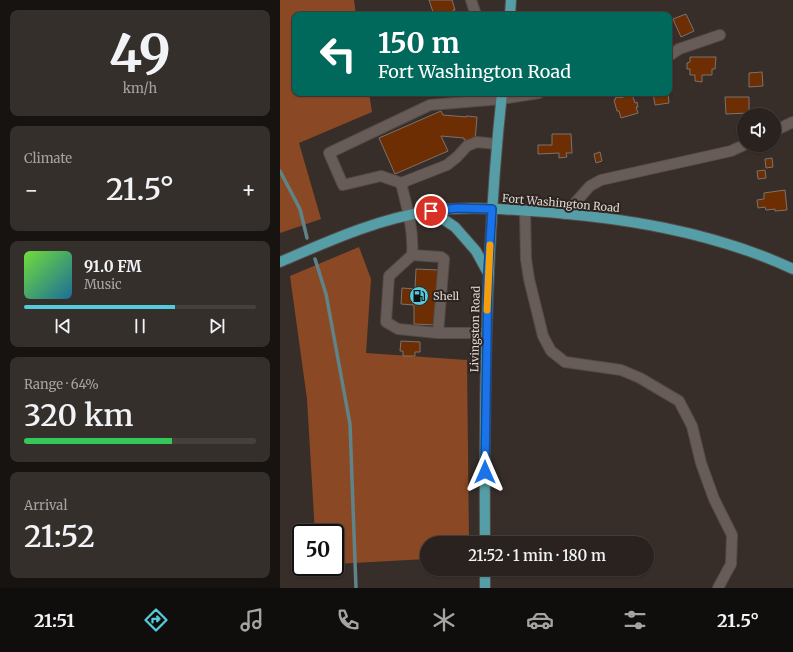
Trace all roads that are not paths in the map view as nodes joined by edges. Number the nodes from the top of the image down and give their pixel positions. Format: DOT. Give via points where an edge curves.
graph roads {
  1 [pos="471,0"];
  2 [pos="511,0"];
  3 [pos="475,12"];
  4 [pos="510,12"];
  5 [pos="720,35"];
  6 [pos="672,54"];
  7 [pos="501,96"];
  8 [pos="793,122"];
  9 [pos="781,128"];
  10 [pos="496,144"];
  11 [pos="737,148"];
  12 [pos="401,183"];
  13 [pos="492,209"];
  14 [pos="431,211"];
  15 [pos="525,211"];
  16 [pos="565,214"];
  17 [pos="409,215"];
  18 [pos="412,255"];
  19 [pos="280,262"];
  20 [pos="793,269"];
  21 [pos="488,273"];
  22 [pos="438,333"];
  23 [pos="486,333"];
  24 [pos="485,536"];
  25 [pos="485,576"];
  26 [pos="485,588"];
  27 [pos="718,588"];
  1 -- 3 [label="street"];
  2 -- 4 [label="main road"];
  5 -- 6 [label="street" via="679,48"];
  7 -- 10 [label="main road, Livingston Road"];
  7 -- 12 [label="street" via="430,105 329,152 343,185 381,176"];
  8 -- 9 [label="street"];
  10 -- 12 [label="street" via="477,142 467,146 447,165"];
  10 -- 13 [label="main road, Livingston Road"];
  11 -- 16 [label="street" via="601,180 590,186"];
  12 -- 17 [label="street"];
  13 -- 14 [label="main road, Fort Washington Road" via="458,208"];
  13 -- 15 [label="main road, Fort Washington Road"];
  13 -- 21 [label="main road, Livingston Road"];
  14 -- 17 [label="main road, Fort Washington Road"];
  14 -- 21 [label="main road" via="455,228 476,250"];
  15 -- 16 [label="main road, Fort Washington Road"];
  15 -- 27 [label="street" via="529,279 543,336 551,351 565,362 621,370 640,378 679,401 692,426 701,463 714,499 732,535 731,564"];
  16 -- 20 [label="main road, Fort Washington Road" via="630,222 697,236"];
  17 -- 18 [label="street"];
  17 -- 19 [label="main road, Fort Washington Road" via="345,235"];
  18 -- 22 [label="street" via="441,257 444,260"];
  18 -- 22 [label="street" via="389,276 386,322 398,329"];
  21 -- 23 [label="main road, Livingston Road"];
  22 -- 23 [label="street"];
  23 -- 24 [label="main road, Livingston Road"];
  25 -- 26 [label="main road"];
}
